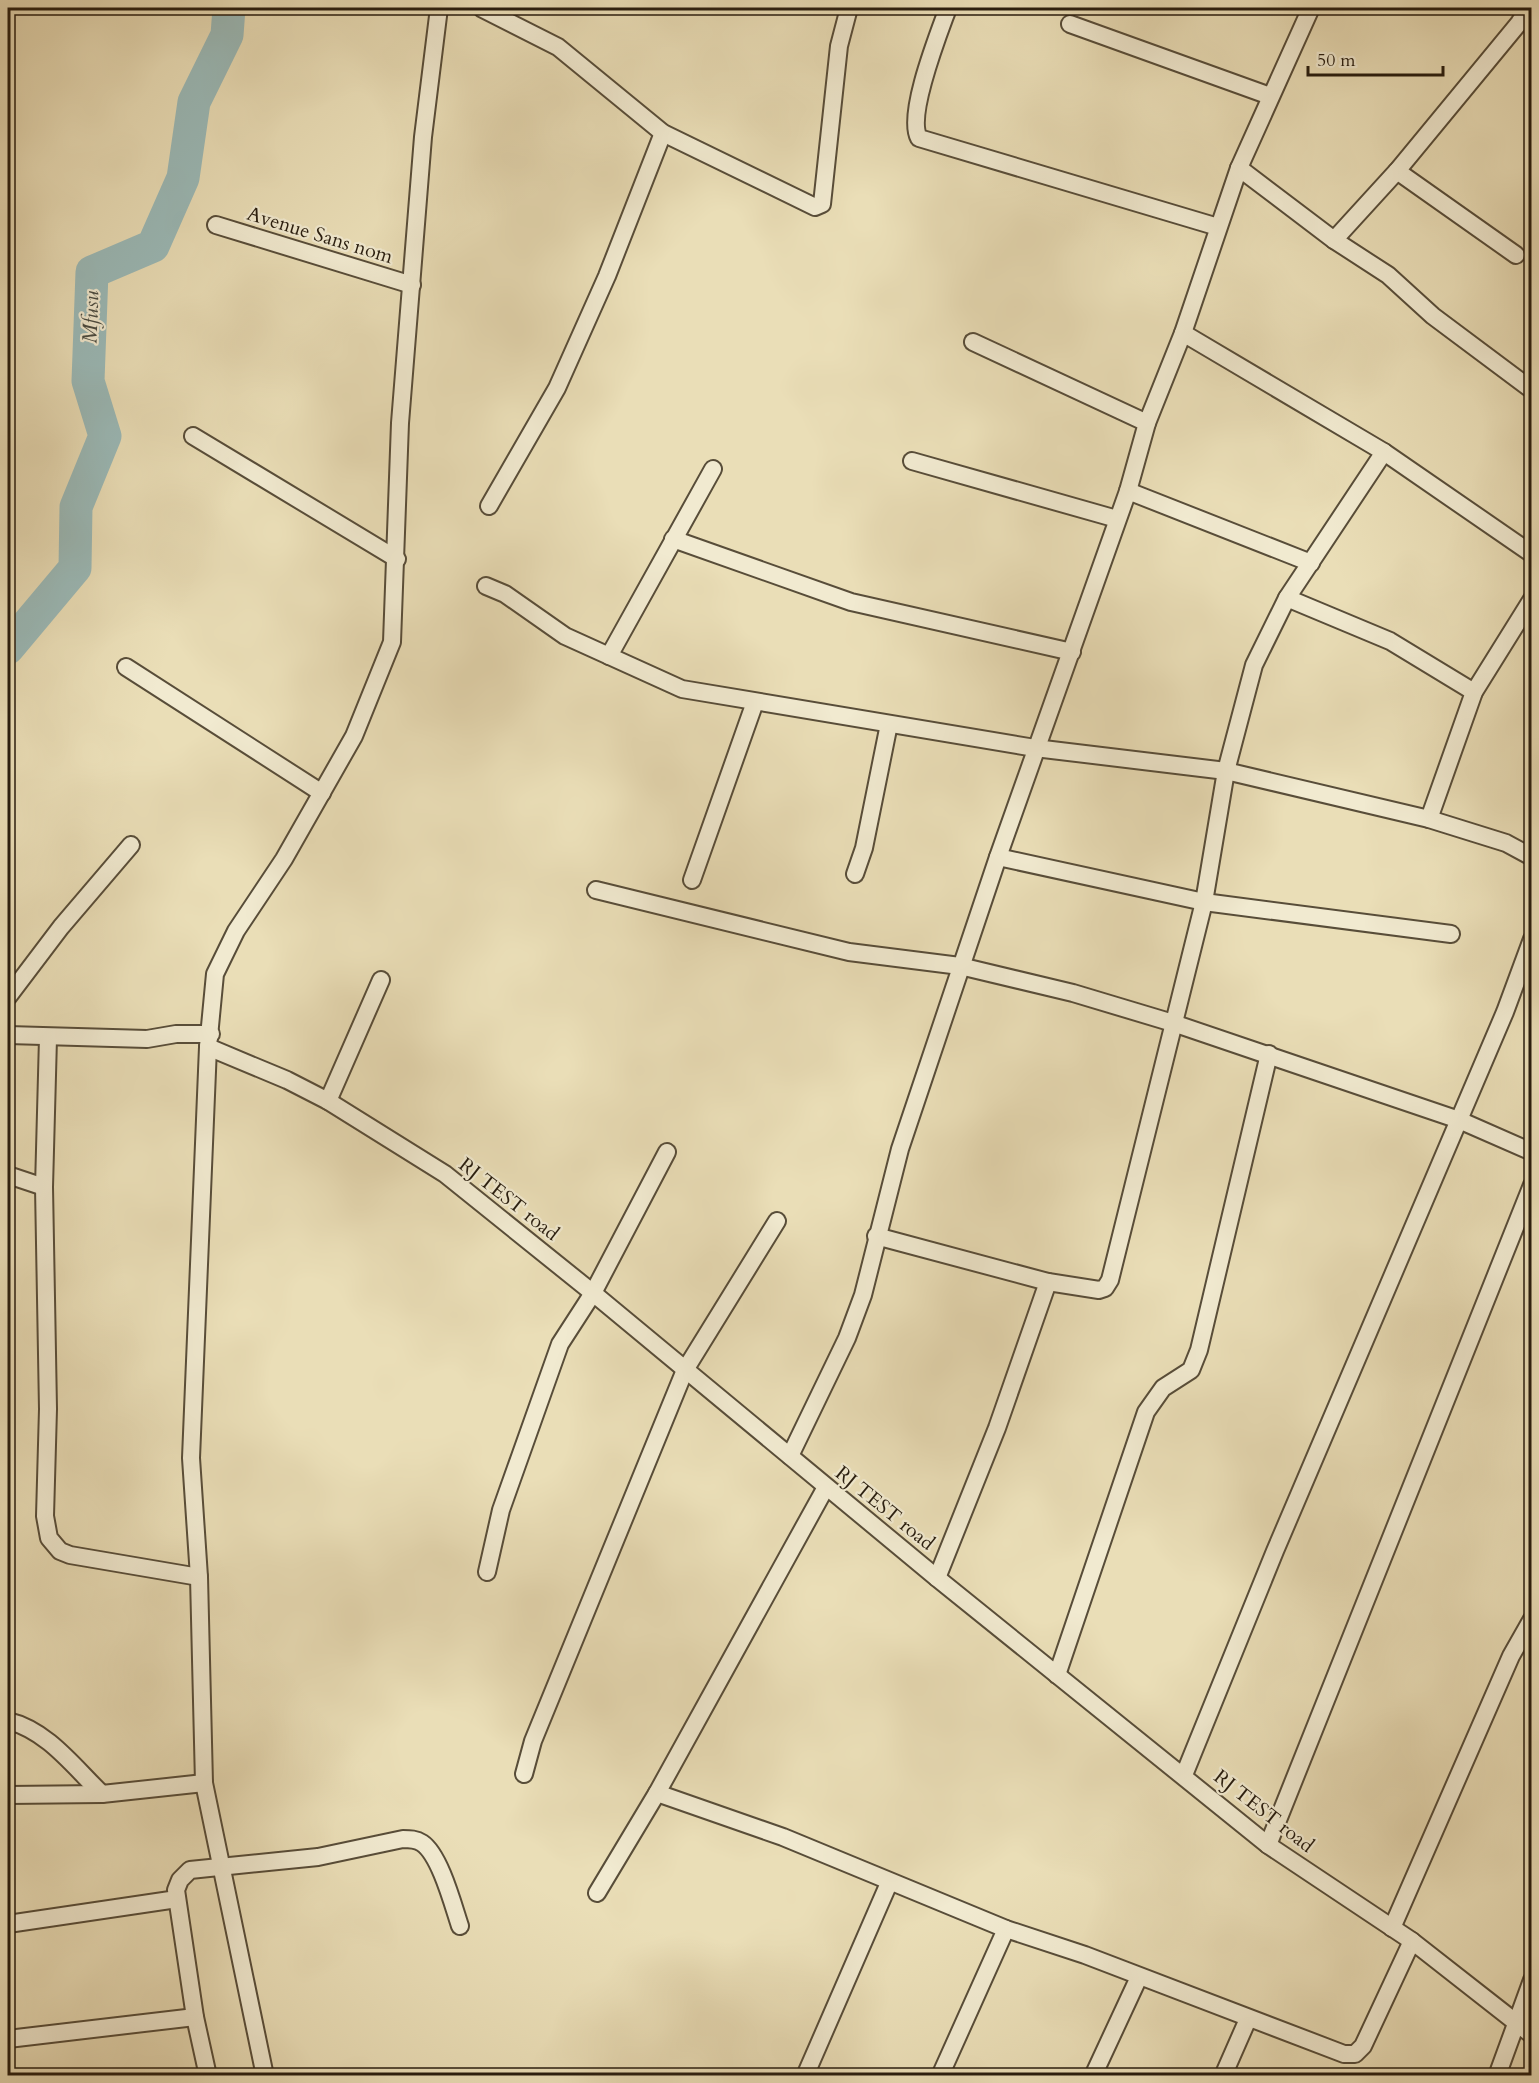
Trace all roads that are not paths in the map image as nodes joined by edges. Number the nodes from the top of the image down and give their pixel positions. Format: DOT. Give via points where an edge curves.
graph roads {
  1 [pos="439,8"];
  2 [pos="481,8"];
  3 [pos="849,8"];
  4 [pos="948,8"];
  5 [pos="1311,8"];
  6 [pos="1529,8"];
  7 [pos="1070,24"];
  8 [pos="1525,26"];
  9 [pos="1270,96"];
  10 [pos="663,133"];
  11 [pos="1239,168"];
  12 [pos="1397,171"];
  13 [pos="216,225"];
  14 [pos="1218,226"];
  15 [pos="1334,240"];
  16 [pos="1516,255"];
  17 [pos="412,285"];
  18 [pos="1183,333"];
  19 [pos="973,342"];
  20 [pos="1532,390"];
  21 [pos="1147,423"];
  22 [pos="193,436"];
  23 [pos="1384,452"];
  24 [pos="912,461"];
  25 [pos="712,469"];
  26 [pos="1128,491"];
  27 [pos="489,506"];
  28 [pos="1117,519"];
  29 [pos="673,539"];
  30 [pos="1532,554"];
  31 [pos="397,559"];
  32 [pos="1311,562"];
  33 [pos="486,586"];
  34 [pos="1287,598"];
  35 [pos="1532,599"];
  36 [pos="1072,652"];
  37 [pos="609,656"];
  38 [pos="126,667"];
  39 [pos="1474,692"];
  40 [pos="755,702"];
  41 [pos="889,724"];
  42 [pos="1035,748"];
  43 [pos="1226,771"];
  44 [pos="322,793"];
  45 [pos="1429,819"];
  46 [pos="130,845"];
  47 [pos="998,857"];
  48 [pos="1532,857"];
  49 [pos="855,874"];
  50 [pos="692,880"];
  51 [pos="597,890"];
  52 [pos="1204,902"];
  53 [pos="1451,934"];
  54 [pos="1532,939"];
  55 [pos="960,966"];
  56 [pos="381,980"];
  57 [pos="8,997"];
  58 [pos="1173,1023"];
  59 [pos="8,1035"];
  60 [pos="48,1038"];
  61 [pos="210,1041"];
  62 [pos="1269,1054"];
  63 [pos="328,1101"];
  64 [pos="1459,1120"];
  65 [pos="668,1152"];
  66 [pos="1532,1152"];
  67 [pos="8,1175"];
  68 [pos="1532,1185"];
  69 [pos="44,1187"];
  70 [pos="777,1221"];
  71 [pos="876,1236"];
  72 [pos="1048,1282"];
  73 [pos="593,1293"];
  74 [pos="685,1370"];
  75 [pos="790,1456"];
  76 [pos="826,1487"];
  77 [pos="487,1572"];
  78 [pos="199,1577"];
  79 [pos="937,1578"];
  80 [pos="1532,1619"];
  81 [pos="1057,1675"];
  82 [pos="8,1721"];
  83 [pos="524,1774"];
  84 [pos="1184,1775"];
  85 [pos="204,1783"];
  86 [pos="657,1793"];
  87 [pos="102,1794"];
  88 [pos="8,1795"];
  89 [pos="1268,1845"];
  90 [pos="222,1867"];
  91 [pos="890,1883"];
  92 [pos="597,1893"];
  93 [pos="177,1899"];
  94 [pos="8,1924"];
  95 [pos="460,1926"];
  96 [pos="1392,1928"];
  97 [pos="1006,1929"];
  98 [pos="1412,1941"];
  99 [pos="1139,1977"];
  100 [pos="1532,1980"];
  101 [pos="195,2017"];
  102 [pos="1248,2019"];
  103 [pos="1515,2024"];
  104 [pos="1532,2035"];
  105 [pos="8,2039"];
  106 [pos="208,2076"];
  107 [pos="265,2076"];
  108 [pos="805,2076"];
  109 [pos="940,2076"];
  110 [pos="1093,2076"];
  111 [pos="1223,2076"];
  112 [pos="1497,2076"];
  1 -- 17 [label="street" via="423,137"];
  2 -- 10 [label="street" via="558,47"];
  3 -- 10 [label="street" via="839,46 819,207 809,206"];
  4 -- 14 [label="street" via="919,93 919,138"];
  5 -- 9 [label="street"];
  6 -- 8 [label="street"];
  7 -- 9 [label="street"];
  8 -- 12 [label="street"];
  9 -- 11 [label="street"];
  10 -- 27 [label="street" via="607,276 557,388"];
  11 -- 14 [label="street"];
  11 -- 15 [label="street"];
  12 -- 15 [label="street"];
  12 -- 16 [label="street"];
  13 -- 17 [label="street, Avenue Sans nom"];
  14 -- 18 [label="street"];
  15 -- 20 [label="street" via="1388,275 1433,316"];
  17 -- 31 [label="street" via="399,423"];
  18 -- 21 [label="street"];
  18 -- 23 [label="street"];
  19 -- 21 [label="street"];
  21 -- 26 [label="street"];
  22 -- 31 [label="street"];
  23 -- 30 [label="street"];
  23 -- 32 [label="street"];
  24 -- 28 [label="street"];
  25 -- 29 [label="street"];
  26 -- 28 [label="street"];
  26 -- 32 [label="street"];
  28 -- 36 [label="street"];
  29 -- 36 [label="street" via="851,602"];
  29 -- 37 [label="street"];
  31 -- 44 [label="street" via="392,642 354,736"];
  32 -- 34 [label="street"];
  33 -- 37 [label="street" via="506,594 565,636"];
  34 -- 39 [label="street" via="1390,641"];
  34 -- 43 [label="street" via="1254,665"];
  35 -- 39 [label="street"];
  36 -- 42 [label="street"];
  37 -- 40 [label="street" via="682,688"];
  38 -- 44 [label="street"];
  39 -- 45 [label="street"];
  40 -- 41 [label="street"];
  40 -- 50 [label="street"];
  41 -- 42 [label="street"];
  41 -- 49 [label="street" via="864,848"];
  42 -- 43 [label="street"];
  42 -- 47 [label="street"];
  43 -- 45 [label="street"];
  43 -- 52 [label="street"];
  44 -- 61 [label="street" via="215,974"];
  45 -- 48 [label="street" via="1506,843"];
  46 -- 57 [label="street"];
  47 -- 52 [label="street"];
  47 -- 55 [label="street"];
  51 -- 55 [label="street" via="849,951"];
  52 -- 53 [label="street"];
  52 -- 58 [label="street"];
  54 -- 64 [label="street"];
  55 -- 58 [label="street" via="1073,993"];
  55 -- 71 [label="street"];
  56 -- 63 [label="street"];
  58 -- 62 [label="street"];
  58 -- 72 [label="street" via="1110,1280 1100,1290"];
  59 -- 60 [label="street"];
  60 -- 61 [label="street" via="147,1039 176,1034"];
  60 -- 69 [label="street"];
  61 -- 63 [label="street, RJ TEST road"];
  61 -- 78 [label="street" via="191,1426"];
  62 -- 64 [label="street"];
  62 -- 81 [label="street" via="1199,1350 1191,1370 1163,1388 1146,1412"];
  63 -- 73 [label="street, RJ TEST road" via="445,1174"];
  64 -- 66 [label="street"];
  64 -- 84 [label="street"];
  65 -- 73 [label="street"];
  67 -- 69 [label="street"];
  68 -- 89 [label="street"];
  69 -- 78 [label="street" via="48,1409 45,1516 49,1538 60,1551 70,1555"];
  70 -- 74 [label="street"];
  71 -- 72 [label="street"];
  71 -- 75 [label="street" via="847,1338"];
  72 -- 79 [label="street" via="997,1428"];
  73 -- 74 [label="street, RJ TEST road"];
  73 -- 77 [label="street" via="560,1344 501,1509"];
  74 -- 75 [label="street, RJ TEST road"];
  74 -- 83 [label="street" via="537,1730"];
  75 -- 76 [label="street, RJ TEST road"];
  76 -- 79 [label="street, RJ TEST road"];
  76 -- 86 [label="street"];
  78 -- 85 [label="street"];
  79 -- 81 [label="street, RJ TEST road"];
  80 -- 96 [label="street" via="1511,1656"];
  81 -- 84 [label="street, RJ TEST road"];
  82 -- 87 [label="street" via="40,1734"];
  84 -- 89 [label="street, RJ TEST road"];
  85 -- 87 [label="street"];
  85 -- 90 [label="street"];
  86 -- 91 [label="street" via="783,1837"];
  86 -- 92 [label="street"];
  87 -- 88 [label="street"];
  89 -- 96 [label="street, RJ TEST road"];
  90 -- 93 [label="street" via="190,1870 180,1880"];
  90 -- 95 [label="street" via="318,1857 416,1839 430,1850"];
  90 -- 107 [label="street"];
  91 -- 97 [label="street"];
  91 -- 108 [label="street"];
  93 -- 94 [label="street"];
  93 -- 101 [label="street"];
  96 -- 98 [label="street, RJ TEST road"];
  97 -- 99 [label="street"];
  97 -- 109 [label="street"];
  98 -- 102 [label="street" via="1363,2046 1355,2054 1344,2055"];
  98 -- 103 [label="street, RJ TEST road"];
  99 -- 102 [label="street"];
  99 -- 110 [label="street"];
  100 -- 103 [label="street"];
  101 -- 105 [label="street"];
  101 -- 106 [label="street"];
  102 -- 111 [label="street"];
  103 -- 104 [label="street, RJ TEST road"];
  103 -- 112 [label="street"];
}
